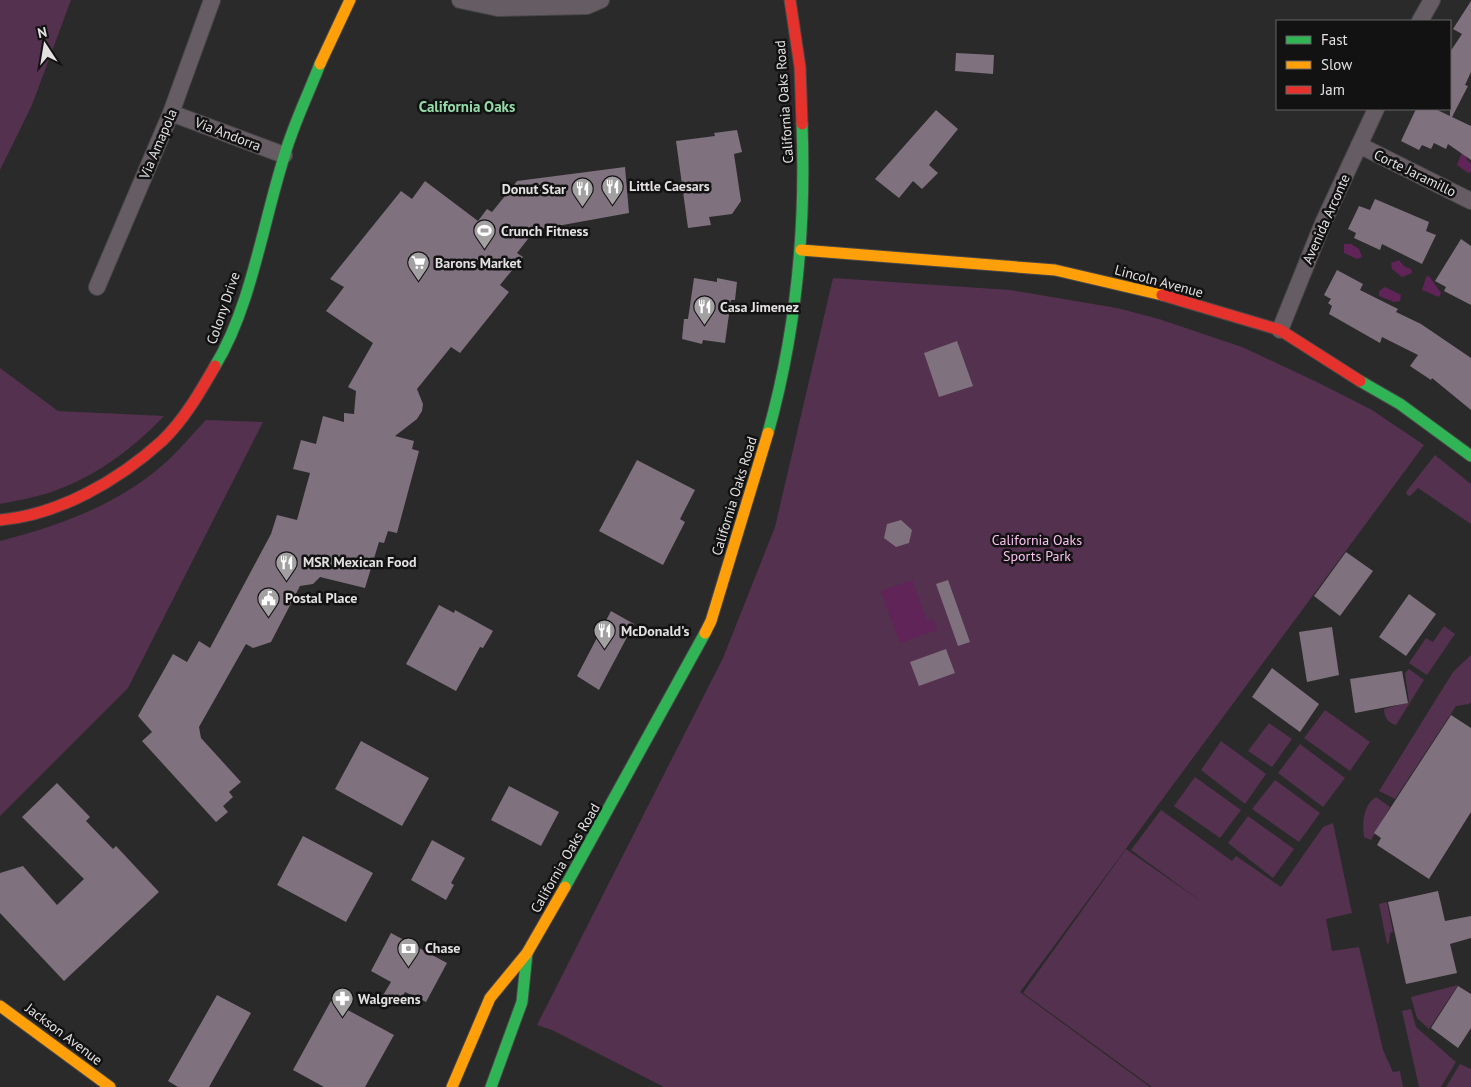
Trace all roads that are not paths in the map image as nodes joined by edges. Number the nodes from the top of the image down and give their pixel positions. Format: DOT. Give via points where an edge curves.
graph roads {
  1 [pos="212,0"];
  2 [pos="350,0"];
  3 [pos="460,0"];
  4 [pos="790,0"];
  5 [pos="1432,0"];
  6 [pos="594,3"];
  7 [pos="1421,20"];
  8 [pos="1376,110"];
  9 [pos="171,113"];
  10 [pos="1359,145"];
  11 [pos="284,155"];
  12 [pos="1471,201"];
  13 [pos="801,250"];
  14 [pos="98,287"];
  15 [pos="1280,330"];
  16 [pos="1471,456"];
  17 [pos="0,520"];
  18 [pos="527,954"];
  19 [pos="0,1006"];
  20 [pos="110,1087"];
  21 [pos="452,1087"];
  22 [pos="490,1087"];
  1 -- 9 [label="street, Via Amapola"];
  2 -- 11 [label="main road, Colony Drive" via="330,39"];
  3 -- 6 [label="street" via="498,8"];
  4 -- 13 [label="main road, California Oaks Road" via="800,67 804,174"];
  5 -- 7 [label="street"];
  8 -- 10 [label="street, Avenida Arconte"];
  9 -- 11 [label="street, Via Andorra"];
  9 -- 14 [label="street, Via Amapola"];
  10 -- 12 [label="street, Corte Jaramillo"];
  10 -- 15 [label="street, Avenida Arconte" via="1322,223"];
  11 -- 17 [label="main road, Colony Drive" via="246,290 225,350 194,402 163,440 119,474 65,504"];
  13 -- 15 [label="main road, Lincoln Avenue" via="1055,270 1173,298"];
  13 -- 18 [label="main road, California Oaks Road" via="780,389 748,506 711,621"];
  15 -- 16 [label="main road, Lincoln Avenue" via="1400,404"];
  18 -- 21 [label="main road, California Oaks Road" via="490,998"];
  18 -- 22 [label="main road, California Oaks Road" via="522,1002"];
  19 -- 20 [label="main road, Jackson Avenue"];
}
